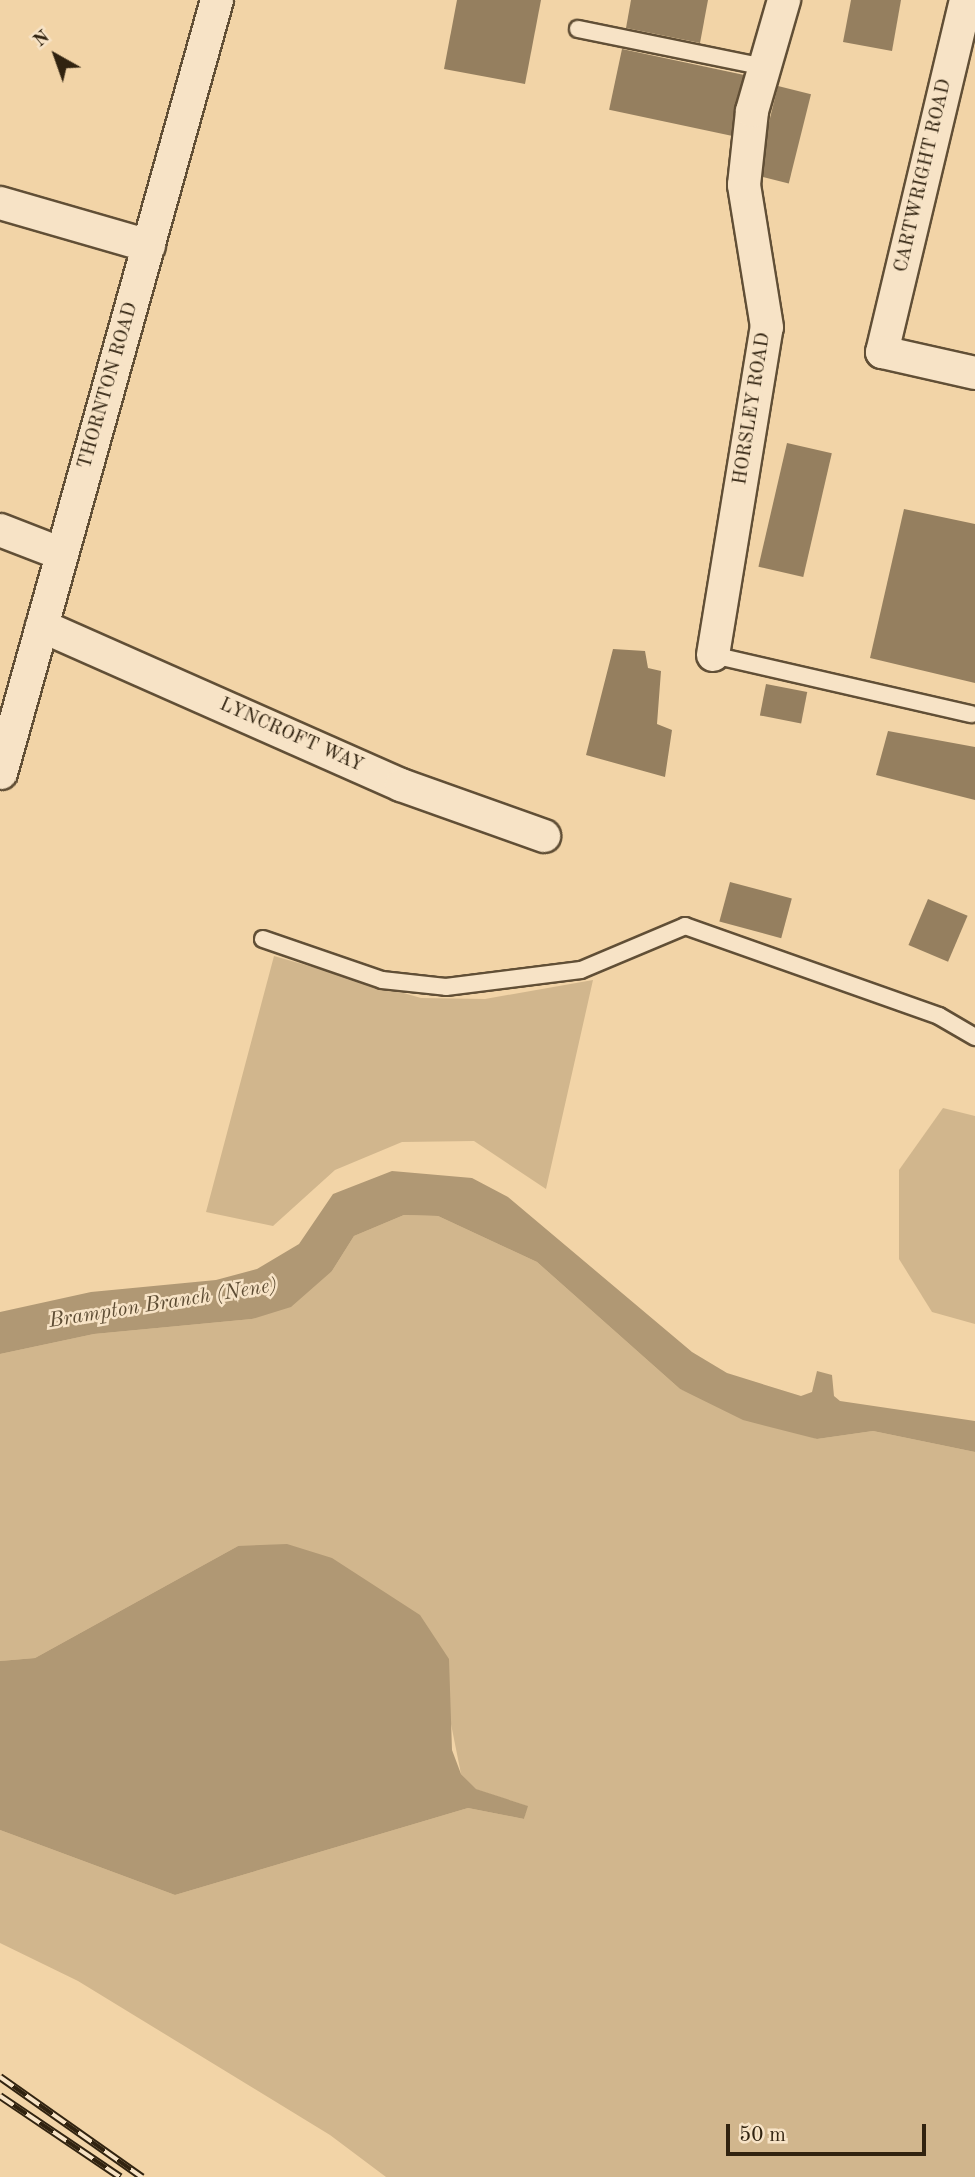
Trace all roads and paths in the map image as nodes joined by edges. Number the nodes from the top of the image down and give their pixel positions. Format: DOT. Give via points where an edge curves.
graph roads {
  1 [pos="217,0"];
  2 [pos="784,0"];
  3 [pos="966,0"];
  4 [pos="578,29"];
  5 [pos="764,67"];
  6 [pos="0,203"];
  7 [pos="149,246"];
  8 [pos="975,373"];
  9 [pos="0,530"];
  10 [pos="62,554"];
  11 [pos="42,626"];
  12 [pos="713,655"];
  13 [pos="971,714"];
  14 [pos="1,775"];
  15 [pos="544,836"];
  16 [pos="262,939"];
  17 [pos="975,1037"];
  1 -- 7 [label="street, THORNTON ROAD"];
  2 -- 5 [label="street, HORSLEY ROAD"];
  3 -- 8 [label="street, CARTWRIGHT ROAD" via="882,352"];
  4 -- 5 [label="lane"];
  5 -- 12 [label="street, HORSLEY ROAD" via="744,185 767,327"];
  6 -- 7 [label="street"];
  7 -- 10 [label="street, THORNTON ROAD"];
  9 -- 10 [label="street"];
  10 -- 11 [label="street, THORNTON ROAD"];
  11 -- 14 [label="street, THORNTON ROAD"];
  11 -- 15 [label="street, LYNCROFT WAY" via="401,785"];
  12 -- 13 [label="lane"];
  16 -- 17 [label="lane" via="382,980 446,987 581,970 685,926 939,1016"];
}
